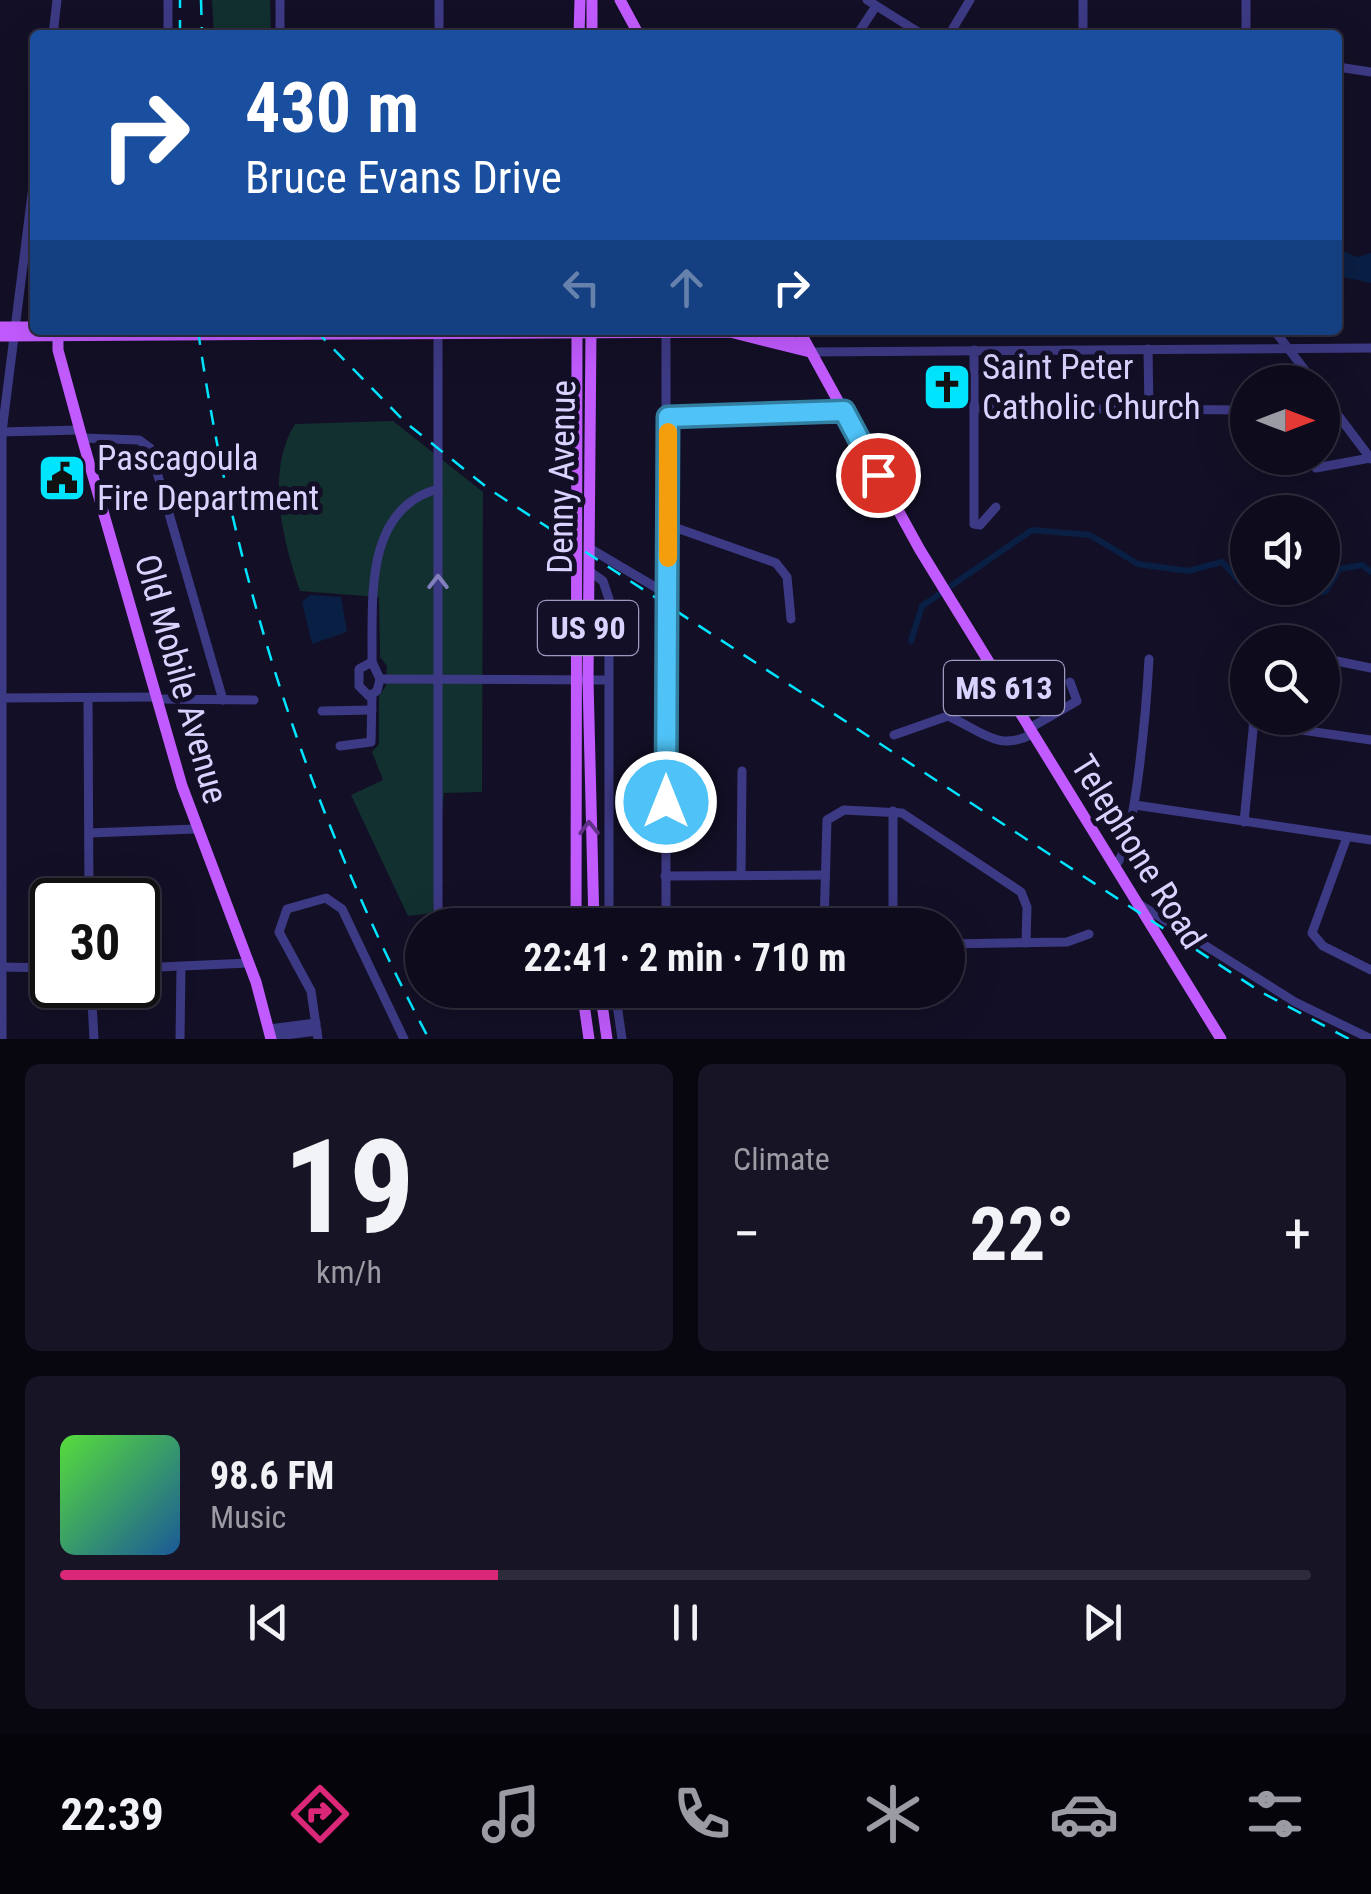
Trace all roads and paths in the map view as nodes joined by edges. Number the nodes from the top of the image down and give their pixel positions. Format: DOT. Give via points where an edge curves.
graph roads {
  1 [pos="57,0"];
  2 [pos="168,0"];
  3 [pos="280,0"];
  4 [pos="440,0"];
  5 [pos="580,0"];
  6 [pos="592,0"];
  7 [pos="620,0"];
  8 [pos="970,0"];
  9 [pos="1083,0"];
  10 [pos="1246,0"];
  11 [pos="871,3"];
  12 [pos="54,30"];
  13 [pos="168,30"];
  14 [pos="280,30"];
  15 [pos="440,30"];
  16 [pos="579,30"];
  17 [pos="592,30"];
  18 [pos="635,30"];
  19 [pos="859,30"];
  20 [pos="914,30"];
  21 [pos="952,30"];
  22 [pos="1083,30"];
  23 [pos="1246,30"];
  24 [pos="1342,68"];
  25 [pos="1371,72"];
  26 [pos="30,201"];
  27 [pos="0,327"];
  28 [pos="9,333"];
  29 [pos="57,335"];
  30 [pos="438,335"];
  31 [pos="584,335"];
  32 [pos="584,335"];
  33 [pos="666,335"];
  34 [pos="755,335"];
  35 [pos="779,335"];
  36 [pos="802,335"];
  37 [pos="1278,335"];
  38 [pos="1288,348"];
  39 [pos="1371,348"];
  40 [pos="1148,349"];
  41 [pos="974,350"];
  42 [pos="810,352"];
  43 [pos="1301,365"];
  44 [pos="974,408"];
  45 [pos="1230,410"];
  46 [pos="844,411"];
  47 [pos="1149,411"];
  48 [pos="668,417"];
  49 [pos="1340,418"];
  50 [pos="1,432"];
  51 [pos="81,434"];
  52 [pos="1371,458"];
  53 [pos="1340,464"];
  54 [pos="438,490"];
  55 [pos="996,507"];
  56 [pos="668,525"];
  57 [pos="589,548"];
  58 [pos="588,571"];
  59 [pos="667,594"];
  60 [pos="791,619"];
  61 [pos="1150,659"];
  62 [pos="372,662"];
  63 [pos="1340,662"];
  64 [pos="1371,668"];
  65 [pos="380,678"];
  66 [pos="1,680"];
  67 [pos="438,680"];
  68 [pos="581,680"];
  69 [pos="608,680"];
  70 [pos="1070,682"];
  71 [pos="372,696"];
  72 [pos="2,698"];
  73 [pos="88,698"];
  74 [pos="157,698"];
  75 [pos="223,700"];
  76 [pos="254,700"];
  77 [pos="372,710"];
  78 [pos="322,711"];
  79 [pos="1030,731"];
  80 [pos="894,735"];
  81 [pos="1253,735"];
  82 [pos="1340,735"];
  83 [pos="1371,740"];
  84 [pos="340,746"];
  85 [pos="742,772"];
  86 [pos="1135,805"];
  87 [pos="893,811"];
  88 [pos="1244,822"];
  89 [pos="894,826"];
  90 [pos="922,826"];
  91 [pos="196,829"];
  92 [pos="89,833"];
  93 [pos="1347,837"];
  94 [pos="1371,840"];
  95 [pos="1114,866"];
  96 [pos="741,875"];
  97 [pos="666,876"];
  98 [pos="824,876"];
  99 [pos="89,878"];
  100 [pos="1137,902"];
  101 [pos="438,908"];
  102 [pos="576,908"];
  103 [pos="593,908"];
  104 [pos="610,908"];
  105 [pos="666,908"];
  106 [pos="824,908"];
  107 [pos="892,908"];
  108 [pos="1090,934"];
  109 [pos="1026,943"];
  110 [pos="965,944"];
  111 [pos="249,964"];
  112 [pos="2,967"];
  113 [pos="30,968"];
  114 [pos="160,968"];
  115 [pos="180,968"];
  116 [pos="1371,970"];
  117 [pos="92,1008"];
  118 [pos="585,1008"];
  119 [pos="603,1008"];
  120 [pos="618,1008"];
  121 [pos="317,1031"];
  122 [pos="270,1035"];
  123 [pos="1371,1038"];
  124 [pos="2,1039"];
  125 [pos="94,1039"];
  126 [pos="180,1039"];
  127 [pos="404,1039"];
  128 [pos="589,1039"];
  129 [pos="607,1039"];
  130 [pos="622,1039"];
  131 [pos="1221,1039"];
  1 -- 12 [label="street"];
  2 -- 13 [label="street"];
  3 -- 14 [label="street"];
  4 -- 15 [label="street"];
  5 -- 16 [label="main road"];
  6 -- 17 [label="main road"];
  7 -- 18 [label="main road"];
  8 -- 21 [label="street"];
  9 -- 22 [label="street"];
  10 -- 23 [label="street"];
  11 -- 19 [label="street"];
  11 -- 20 [label="street"];
  24 -- 25 [label="street"];
  26 -- 28 [label="street"];
  27 -- 28 [label="main road"];
  28 -- 50 [label="street"];
  29 -- 51 [label="main road, Old Mobile Avenue"];
  30 -- 54 [label="street"];
  31 -- 57 [label="main road, Denny Avenue / US 90"];
  32 -- 68 [label="main road, Denny Avenue / US 90"];
  33 -- 48 [label="street"];
  34 -- 42 [label="main road"];
  35 -- 42 [label="main road"];
  36 -- 42 [label="main road, Telephone Road / MS 613"];
  37 -- 38 [label="street"];
  38 -- 39 [label="street"];
  38 -- 40 [label="street"];
  38 -- 43 [label="street"];
  40 -- 41 [label="street"];
  40 -- 47 [label="street"];
  41 -- 42 [label="street"];
  41 -- 44 [label="street"];
  42 -- 46 [label="main road, Telephone Road / MS 613"];
  44 -- 47 [label="street"];
  44 -- 55 [label="street" via="974,524"];
  45 -- 47 [label="street"];
  46 -- 48 [label="street"];
  46 -- 79 [label="main road, Telephone Road / MS 613"];
  48 -- 56 [label="street"];
  49 -- 52 [label="street"];
  50 -- 51 [label="street"];
  50 -- 66 [label="street"];
  51 -- 74 [label="main road, Old Mobile Avenue"];
  51 -- 75 [label="street" via="147,445"];
  52 -- 53 [label="street"];
  54 -- 62 [label="street" via="410,504 380,547"];
  67 -- 54 [label="street, one-way"];
  56 -- 59 [label="street"];
  56 -- 60 [label="street" via="776,562 788,581"];
  57 -- 58 [label="main road, Denny Avenue / US 90"];
  57 -- 59 [label="street"];
  58 -- 68 [label="main road, Denny Avenue / US 90"];
  58 -- 69 [label="street" via="608,592"];
  59 -- 97 [label="street"];
  61 -- 86 [label="street"];
  62 -- 65 [label="street"];
  62 -- 71 [label="street" via="362,664 359,677 362,692"];
  63 -- 64 [label="street"];
  65 -- 67 [label="street"];
  65 -- 71 [label="street"];
  66 -- 72 [label="street"];
  67 -- 68 [label="street"];
  67 -- 101 [label="street"];
  68 -- 69 [label="street"];
  68 -- 102 [label="main road, Denny Avenue / US 90"];
  103 -- 68 [label="main road, Denny Avenue / US 90, one-way"];
  69 -- 104 [label="street"];
  70 -- 79 [label="street" via="1078,701"];
  71 -- 77 [label="street"];
  72 -- 73 [label="street"];
  72 -- 112 [label="street"];
  73 -- 74 [label="street"];
  73 -- 92 [label="street"];
  74 -- 75 [label="street"];
  74 -- 91 [label="main road, Old Mobile Avenue"];
  75 -- 76 [label="street"];
  77 -- 78 [label="street"];
  77 -- 84 [label="street" via="372,742"];
  79 -- 80 [label="street" via="1007,743 948,716"];
  79 -- 95 [label="main road, Telephone Road / MS 613"];
  81 -- 88 [label="street"];
  82 -- 83 [label="street"];
  85 -- 96 [label="street"];
  86 -- 88 [label="street"];
  86 -- 95 [label="street" via="1124,854"];
  87 -- 89 [label="street"];
  87 -- 90 [label="street"];
  87 -- 98 [label="street" via="836,812 825,825"];
  88 -- 93 [label="street"];
  89 -- 90 [label="street"];
  89 -- 107 [label="street"];
  90 -- 109 [label="street" via="1021,892 1028,907"];
  91 -- 92 [label="street"];
  91 -- 111 [label="main road, Old Mobile Avenue"];
  92 -- 99 [label="street"];
  93 -- 94 [label="street"];
  93 -- 116 [label="street" via="1312,933"];
  95 -- 100 [label="main road, Telephone Road / MS 613"];
  96 -- 97 [label="street"];
  96 -- 98 [label="street"];
  97 -- 105 [label="street"];
  98 -- 106 [label="street"];
  100 -- 123 [label="street" via="1295,1002"];
  100 -- 131 [label="main road, Telephone Road / MS 613"];
  108 -- 109 [label="street"];
  109 -- 110 [label="street"];
  111 -- 115 [label="street"];
  111 -- 122 [label="main road, Old Mobile Avenue"];
  112 -- 113 [label="street"];
  112 -- 124 [label="street"];
  114 -- 115 [label="street"];
  115 -- 126 [label="street"];
  117 -- 125 [label="street"];
  118 -- 128 [label="main road"];
  119 -- 129 [label="main road"];
  120 -- 130 [label="street"];
  121 -- 122 [label="street"];
  121 -- 127 [label="street" via="311,991 278,932 287,909 326,898 342,910"];
}
